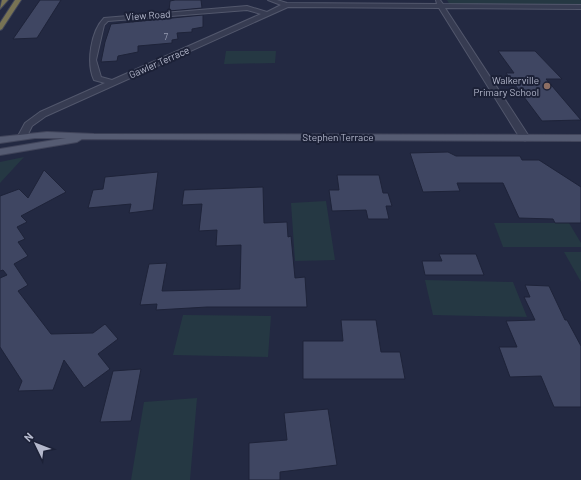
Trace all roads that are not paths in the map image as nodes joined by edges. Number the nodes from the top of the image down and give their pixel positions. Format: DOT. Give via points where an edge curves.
graph roads {
  1 [pos="5,0"];
  2 [pos="18,0"];
  3 [pos="271,0"];
  4 [pos="355,3"];
  5 [pos="440,3"];
  6 [pos="287,5"];
  7 [pos="0,7"];
  8 [pos="581,7"];
  9 [pos="268,14"];
  10 [pos="0,28"];
  11 [pos="112,83"];
  12 [pos="23,136"];
  13 [pos="94,137"];
  14 [pos="525,138"];
  15 [pos="581,138"];
  16 [pos="0,140"];
  17 [pos="0,152"];
  1 -- 7 [label="highway"];
  2 -- 10 [label="highway"];
  3 -- 6 [label="street"];
  4 -- 5 [label="street"];
  4 -- 6 [label="street"];
  5 -- 8 [label="street"];
  5 -- 14 [label="street"];
  6 -- 9 [label="street, Gawler Terrace"];
  9 -- 11 [label="street, Gawler Terrace"];
  9 -- 11 [label="street, View Road" via="247,8 106,19 101,24 92,60 97,78"];
  11 -- 12 [label="street, Gawler Terrace" via="36,119 28,125"];
  12 -- 13 [label="main road, Stephen Terrace" via="59,134"];
  12 -- 16 [label="main road, Stephen Terrace"];
  13 -- 14 [label="main road, Stephen Terrace"];
  13 -- 17 [label="main road, Stephen Terrace"];
  14 -- 15 [label="main road, Stephen Terrace"];
}
